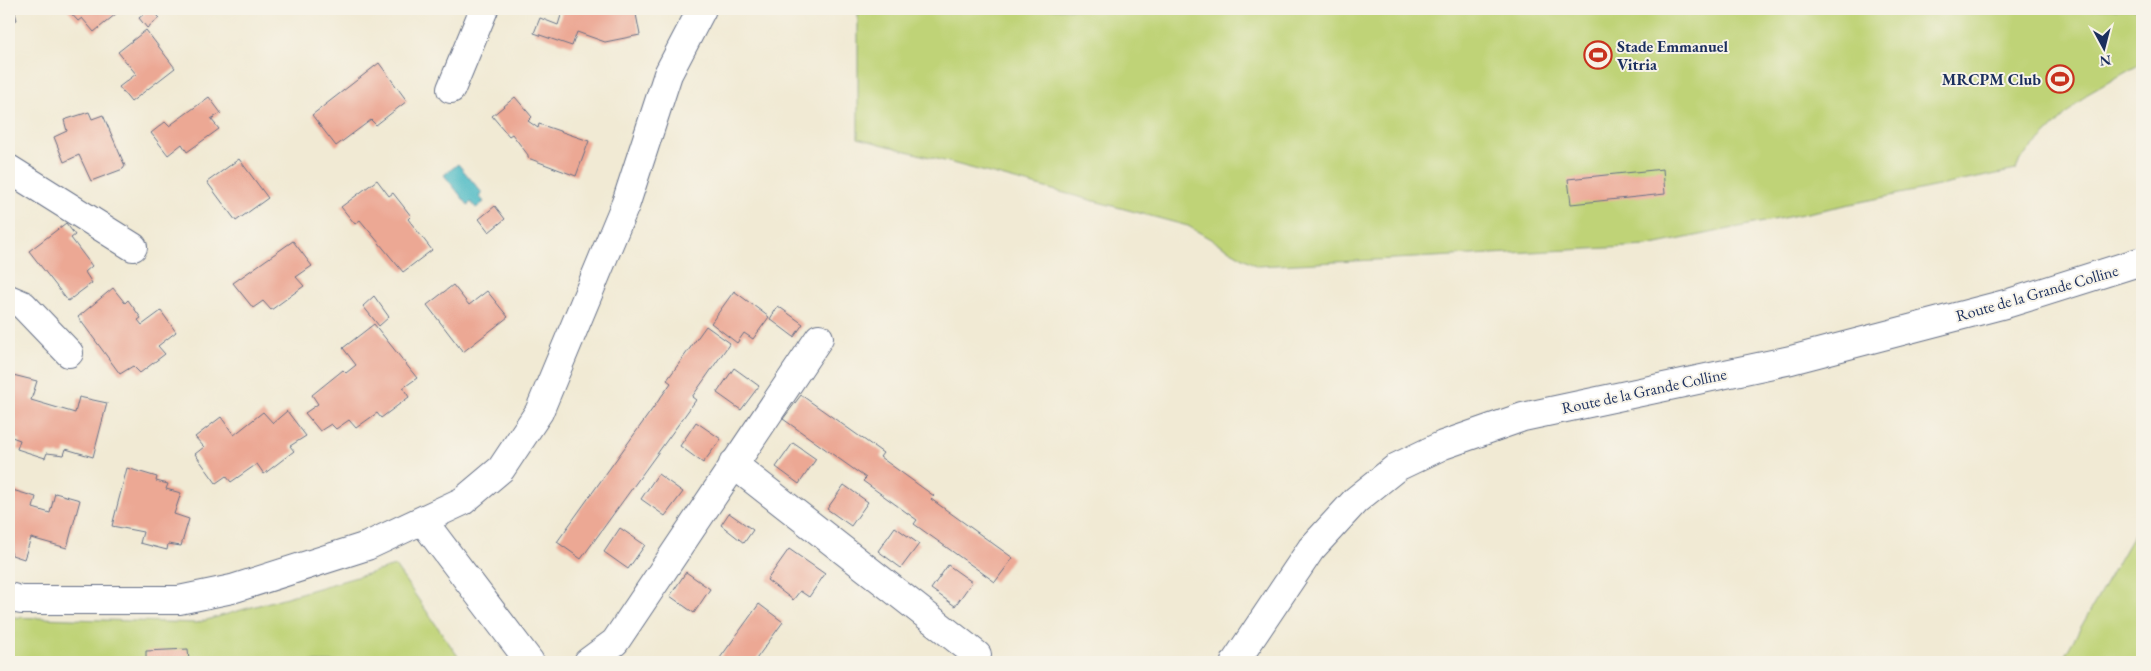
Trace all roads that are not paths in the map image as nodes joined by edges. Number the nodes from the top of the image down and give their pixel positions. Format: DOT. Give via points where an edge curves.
graph roads {
  1 [pos="484,9"];
  2 [pos="702,9"];
  3 [pos="452,89"];
  4 [pos="9,169"];
  5 [pos="133,247"];
  6 [pos="2142,262"];
  7 [pos="9,299"];
  8 [pos="820,338"];
  9 [pos="69,353"];
  10 [pos="733,464"];
  11 [pos="423,521"];
  12 [pos="9,597"];
  13 [pos="977,654"];
  14 [pos="530,662"];
  15 [pos="588,662"];
  16 [pos="1235,662"];
  1 -- 3 [label="street"];
  2 -- 11 [label="street" via="668,74 626,203 539,412 501,468 463,501"];
  4 -- 5 [label="street"];
  6 -- 16 [label="street, Route de la Grande Colline" via="2009,303 1791,360 1522,417 1443,444 1397,468 1356,500 1311,549"];
  7 -- 9 [label="street" via="23,305"];
  8 -- 10 [label="street"];
  10 -- 13 [label="street"];
  10 -- 15 [label="street" via="615,642"];
  11 -- 12 [label="street" via="366,546 232,589 179,600 21,600"];
  11 -- 14 [label="street"];
}
